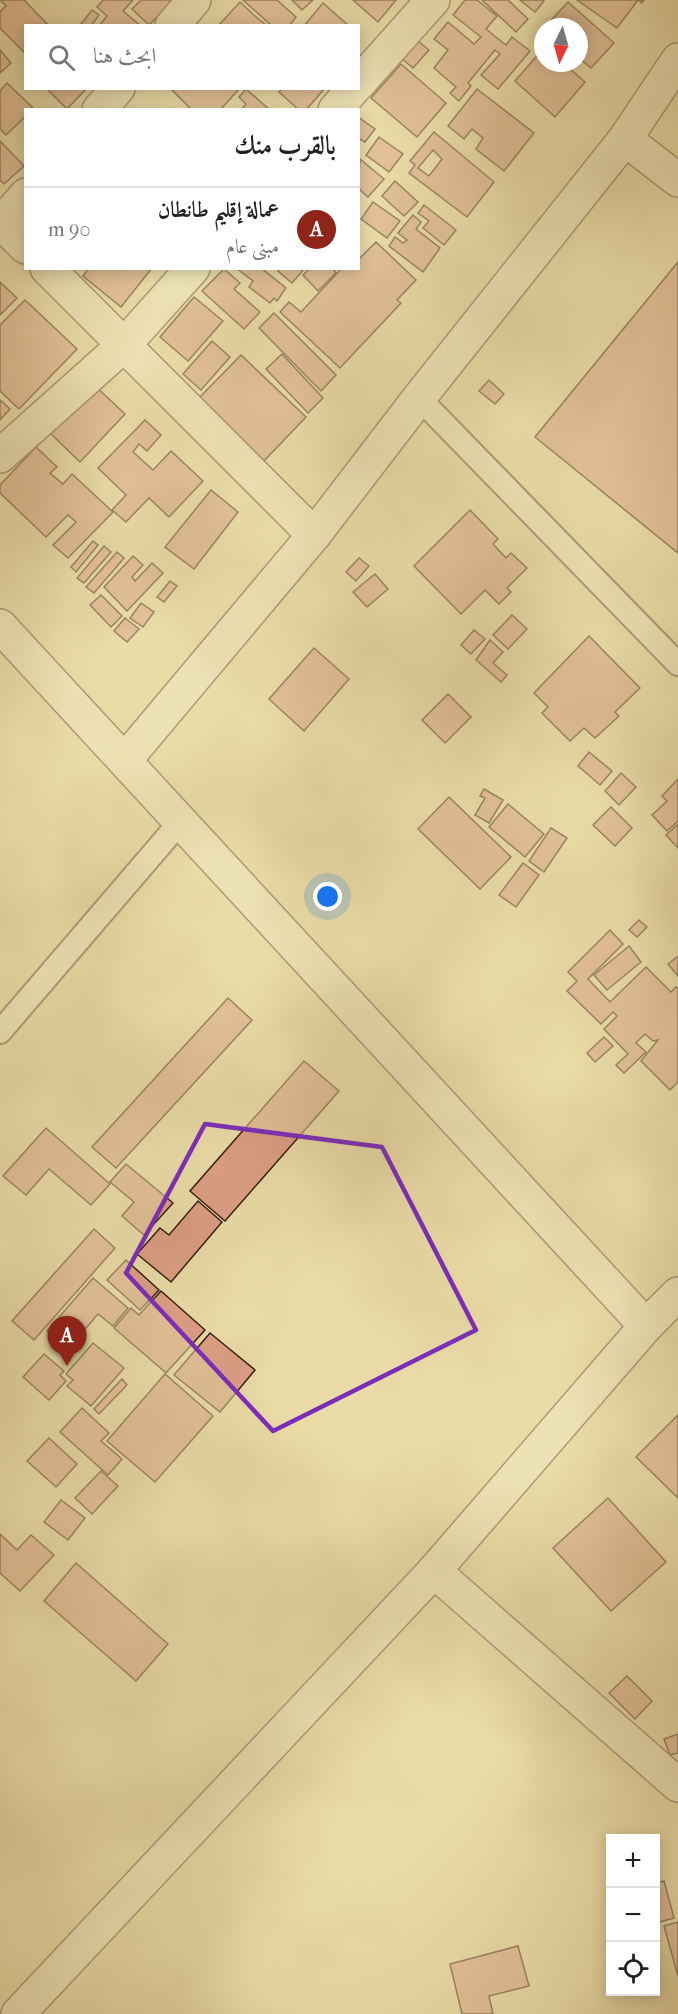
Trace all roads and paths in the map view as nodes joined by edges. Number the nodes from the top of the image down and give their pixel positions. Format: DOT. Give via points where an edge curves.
graph roads {
  1 [pos="194,0"];
  2 [pos="434,0"];
  3 [pos="174,24"];
  4 [pos="678,60"];
  5 [pos="360,82"];
  6 [pos="116,90"];
  7 [pos="352,90"];
  8 [pos="101,108"];
  9 [pos="337,108"];
  10 [pos="625,139"];
  11 [pos="678,180"];
  12 [pos="24,197"];
  13 [pos="1,222"];
  14 [pos="24,245"];
  15 [pos="49,270"];
  16 [pos="191,270"];
  17 [pos="124,345"];
  18 [pos="419,398"];
  19 [pos="0,456"];
  20 [pos="314,535"];
  21 [pos="0,626"];
  22 [pos="678,664"];
  23 [pos="125,760"];
  24 [pos="181,821"];
  25 [pos="0,1032"];
  26 [pos="678,1294"];
  27 [pos="646,1326"];
  28 [pos="434,1571"];
  29 [pos="678,1785"];
  30 [pos="18,2014"];
  1 -- 3 [label="street"];
  2 -- 5 [label="street"];
  4 -- 10 [label="street"];
  6 -- 8 [label="street"];
  7 -- 9 [label="street"];
  10 -- 11 [label="street"];
  10 -- 18 [label="street"];
  12 -- 13 [label="street"];
  13 -- 14 [label="street"];
  15 -- 17 [label="street"];
  16 -- 17 [label="street"];
  17 -- 19 [label="street"];
  17 -- 20 [label="street"];
  18 -- 20 [label="street"];
  18 -- 22 [label="lane"];
  20 -- 23 [label="street"];
  21 -- 23 [label="street"];
  23 -- 24 [label="street"];
  24 -- 25 [label="lane"];
  24 -- 27 [label="street"];
  26 -- 27 [label="street"];
  27 -- 28 [label="street"];
  28 -- 29 [label="street"];
  28 -- 30 [label="street"];
}
